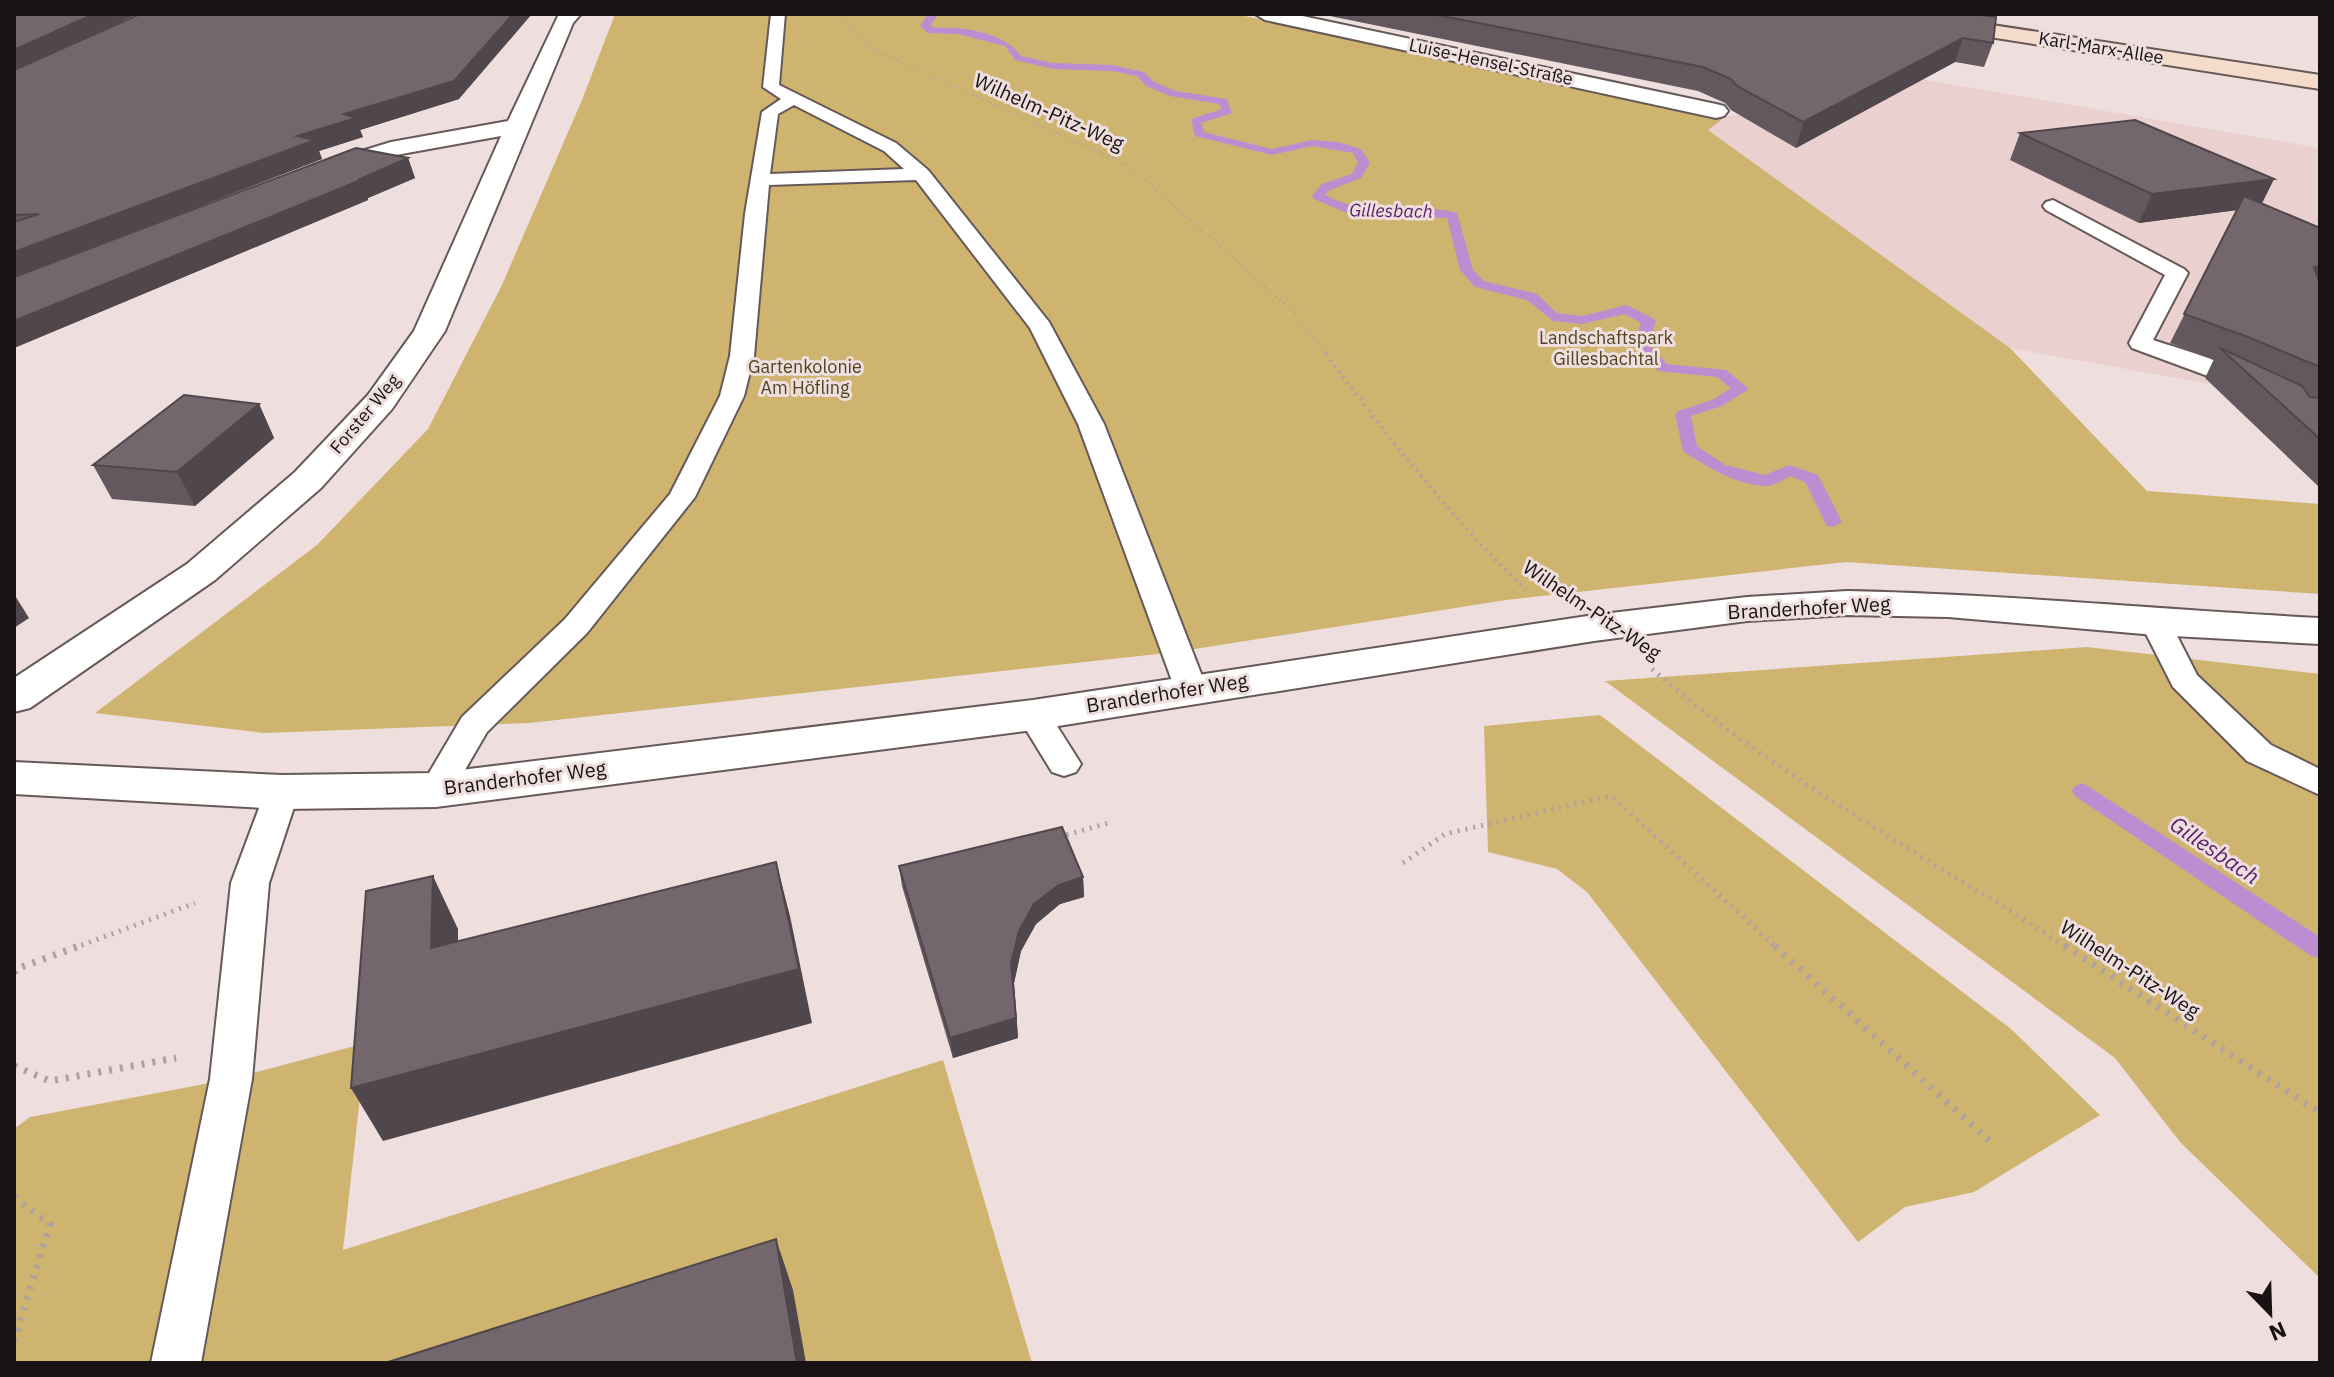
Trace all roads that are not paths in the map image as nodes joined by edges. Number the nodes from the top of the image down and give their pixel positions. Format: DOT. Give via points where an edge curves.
graph roads {
  1 [pos="571,14"];
  2 [pos="778,14"];
  3 [pos="1265,14"];
  4 [pos="1881,14"];
  5 [pos="1935,18"];
  6 [pos="2320,82"];
  7 [pos="793,99"];
  8 [pos="1716,111"];
  9 [pos="517,127"];
  10 [pos="921,174"];
  11 [pos="760,180"];
  12 [pos="290,183"];
  13 [pos="2053,206"];
  14 [pos="2272,399"];
  15 [pos="2155,622"];
  16 [pos="2320,631"];
  17 [pos="1191,689"];
  18 [pos="14,698"];
  19 [pos="1033,715"];
  20 [pos="1064,764"];
  21 [pos="14,778"];
  22 [pos="2320,783"];
  23 [pos="436,790"];
  24 [pos="282,792"];
  25 [pos="176,1363"];
  1 -- 9 [label="street, Forster Weg"];
  2 -- 7 [label="lane" via="771,87"];
  3 -- 8 [label="street, Luise-Hensel-Straße"];
  4 -- 5 [label="street, Karl-Marx-Allee"];
  5 -- 6 [label="street, Karl-Marx-Allee"];
  7 -- 10 [label="lane" via="890,147"];
  7 -- 11 [label="lane" via="770,112"];
  9 -- 12 [label="street" via="362,155"];
  9 -- 18 [label="street, Forster Weg" via="429,331 380,402 308,480 201,572"];
  10 -- 11 [label="lane"];
  10 -- 17 [label="lane" via="1041,327 1091,424"];
  11 -- 23 [label="lane" via="739,369 732,396 682,497 576,626 474,725"];
  13 -- 14 [label="lane" via="2177,273 2140,343 2224,374"];
  15 -- 16 [label="street, Branderhofer Weg"];
  15 -- 17 [label="street, Branderhofer Weg" via="1948,605 1847,603 1747,609"];
  15 -- 22 [label="lane" via="2184,680 2259,753"];
  17 -- 19 [label="street, Branderhofer Weg"];
  19 -- 20 [label="lane"];
  19 -- 23 [label="street, Branderhofer Weg"];
  21 -- 24 [label="street, Branderhofer Weg"];
  23 -- 24 [label="street, Branderhofer Weg"];
  24 -- 25 [label="lane" via="250,883 235,1047"];
}
